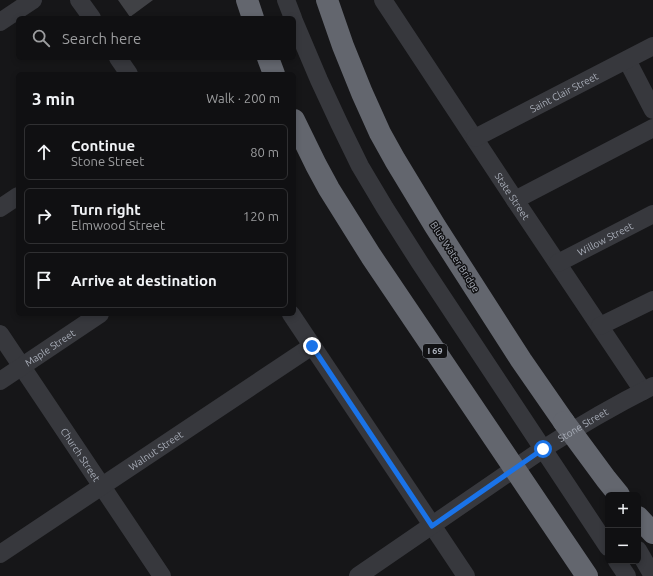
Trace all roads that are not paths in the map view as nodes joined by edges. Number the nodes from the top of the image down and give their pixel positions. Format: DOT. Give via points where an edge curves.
graph roads {
  1 [pos="33,0"];
  2 [pos="79,0"];
  3 [pos="247,0"];
  4 [pos="286,0"];
  5 [pos="327,0"];
  6 [pos="383,0"];
  7 [pos="91,16"];
  8 [pos="252,16"];
  9 [pos="292,16"];
  10 [pos="0,22"];
  11 [pos="296,27"];
  12 [pos="653,46"];
  13 [pos="119,60"];
  14 [pos="269,60"];
  15 [pos="627,60"];
  16 [pos="128,72"];
  17 [pos="273,72"];
  18 [pos="653,110"];
  19 [pos="296,124"];
  20 [pos="653,128"];
  21 [pos="475,138"];
  22 [pos="16,197"];
  23 [pos="515,200"];
  24 [pos="0,208"];
  25 [pos="653,214"];
  26 [pos="558,263"];
  27 [pos="653,300"];
  28 [pos="97,316"];
  29 [pos="292,316"];
  30 [pos="600,326"];
  31 [pos="0,334"];
  32 [pos="312,346"];
  33 [pos="22,366"];
  34 [pos="0,381"];
  35 [pos="648,388"];
  36 [pos="543,449"];
  37 [pos="101,487"];
  38 [pos="617,492"];
  39 [pos="641,520"];
  40 [pos="432,526"];
  41 [pos="653,533"];
  42 [pos="605,542"];
  43 [pos="0,554"];
  44 [pos="641,555"];
  45 [pos="619,564"];
  46 [pos="162,576"];
  47 [pos="358,576"];
  48 [pos="466,576"];
  49 [pos="587,576"];
  50 [pos="627,576"];
  51 [pos="653,576"];
  1 -- 10 [label="street"];
  2 -- 7 [label="street"];
  3 -- 8 [label="highway"];
  4 -- 9 [label="street"];
  5 -- 38 [label="highway, Blue Water Bridge, bridge" via="343,46 380,133 413,191 543,392"];
  6 -- 21 [label="street, State Street"];
  11 -- 36 [label="street" via="360,166 424,270"];
  12 -- 15 [label="street, Saint Clair Street"];
  13 -- 16 [label="street"];
  14 -- 17 [label="highway"];
  15 -- 18 [label="street"];
  15 -- 21 [label="street, Saint Clair Street"];
  19 -- 49 [label="highway, I 69, bridge" via="329,189 359,237"];
  20 -- 23 [label="street"];
  21 -- 23 [label="street, State Street"];
  22 -- 24 [label="street"];
  23 -- 26 [label="street, State Street"];
  25 -- 26 [label="street, Willow Street"];
  26 -- 30 [label="street, State Street"];
  27 -- 30 [label="street"];
  28 -- 33 [label="street, Maple Street"];
  29 -- 32 [label="street"];
  30 -- 35 [label="street, State Street"];
  31 -- 33 [label="street, Church Street"];
  32 -- 37 [label="street, Walnut Street"];
  32 -- 40 [label="street"];
  33 -- 34 [label="street, Maple Street"];
  33 -- 37 [label="street, Church Street"];
  35 -- 36 [label="street, Stone Street"];
  36 -- 40 [label="street, Stone Street"];
  36 -- 42 [label="street"];
  37 -- 43 [label="street, Walnut Street"];
  37 -- 46 [label="street, Church Street"];
  39 -- 41 [label="highway"];
  40 -- 47 [label="street, Stone Street"];
  40 -- 48 [label="street"];
  44 -- 51 [label="street"];
  45 -- 50 [label="street"];
}
